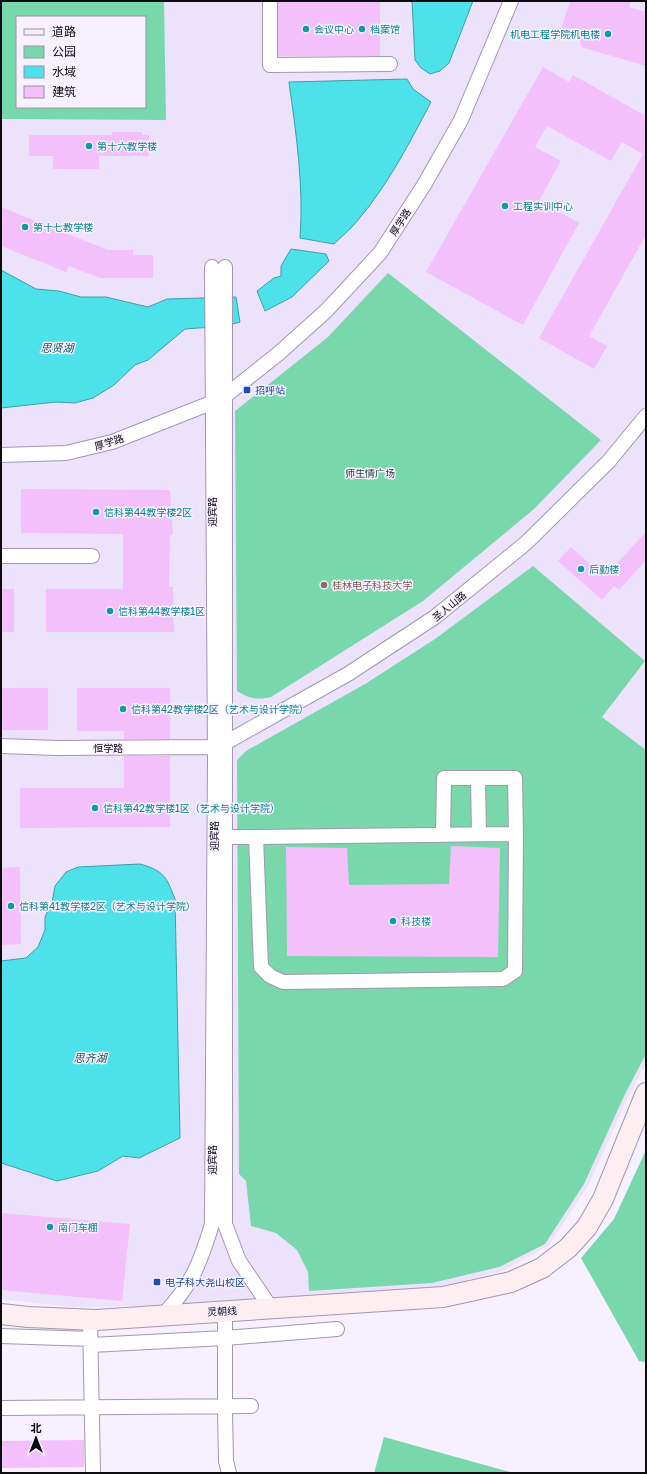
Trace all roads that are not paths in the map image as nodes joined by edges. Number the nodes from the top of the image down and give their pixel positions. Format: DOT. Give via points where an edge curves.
graph roads {
  1 [pos="270,1"];
  2 [pos="510,1"];
  3 [pos="390,64"];
  4 [pos="218,267"];
  5 [pos="219,343"];
  6 [pos="225,396"];
  7 [pos="211,403"];
  8 [pos="646,416"];
  9 [pos="1,455"];
  10 [pos="1,556"];
  11 [pos="92,556"];
  12 [pos="219,745"];
  13 [pos="1,746"];
  14 [pos="478,778"];
  15 [pos="479,834"];
  16 [pos="516,834"];
  17 [pos="443,835"];
  18 [pos="225,837"];
  19 [pos="256,837"];
  20 [pos="646,1093"];
  21 [pos="271,1308"];
  22 [pos="225,1311"];
  23 [pos="1,1314"];
  24 [pos="164,1314"];
  25 [pos="90,1319"];
  26 [pos="337,1330"];
  27 [pos="1,1336"];
  28 [pos="225,1338"];
  29 [pos="91,1342"];
  30 [pos="225,1405"];
  31 [pos="251,1406"];
  32 [pos="92,1407"];
  33 [pos="1,1408"];
  34 [pos="93,1473"];
  35 [pos="229,1473"];
  1 -- 3 [label="street" via="270,65"];
  2 -- 6 [label="street, 厚学路" via="461,120 424,185 380,253 326,311"];
  4 -- 5 [label="street"];
  5 -- 6 [label="street, 迎宾路"];
  5 -- 7 [label="street, 迎宾路"];
  6 -- 7 [label="street, 厚学路"];
  6 -- 12 [label="street, 迎宾路"];
  7 -- 9 [label="street, 厚学路" via="119,440 81,450 66,453"];
  7 -- 12 [label="street, 迎宾路"];
  8 -- 12 [label="street, 圣人山路" via="609,461 526,543 435,618 348,674"];
  10 -- 11 [label="street"];
  12 -- 13 [label="street, 恒学路" via="56,748"];
  12 -- 18 [label="street, 迎宾路"];
  12 -- 24 [label="street, 迎宾路" via="212,1224 200,1264 182,1294"];
  14 -- 15 [label="street"];
  14 -- 16 [label="street" via="515,778"];
  14 -- 17 [label="street" via="444,778"];
  15 -- 16 [label="street"];
  15 -- 17 [label="street"];
  16 -- 19 [label="street" via="515,971 503,979 283,982 270,976 261,966"];
  17 -- 19 [label="street"];
  18 -- 19 [label="street"];
  18 -- 21 [label="street, 迎宾路" via="226,1224 239,1261"];
  20 -- 21 [label="main road, 灵朝线" via="603,1199 587,1227 568,1248 542,1268 511,1282 443,1297"];
  21 -- 22 [label="main road, 灵朝线"];
  22 -- 24 [label="main road, 灵朝线"];
  22 -- 28 [label="street"];
  23 -- 25 [label="main road, 灵朝线"];
  24 -- 25 [label="main road, 灵朝线"];
  25 -- 29 [label="street"];
  26 -- 28 [label="street"];
  27 -- 29 [label="street"];
  28 -- 29 [label="street"];
  28 -- 30 [label="street"];
  29 -- 32 [label="street"];
  30 -- 31 [label="street"];
  30 -- 32 [label="street"];
  30 -- 35 [label="street" via="226,1461"];
  32 -- 33 [label="street"];
  32 -- 34 [label="street"];
}
